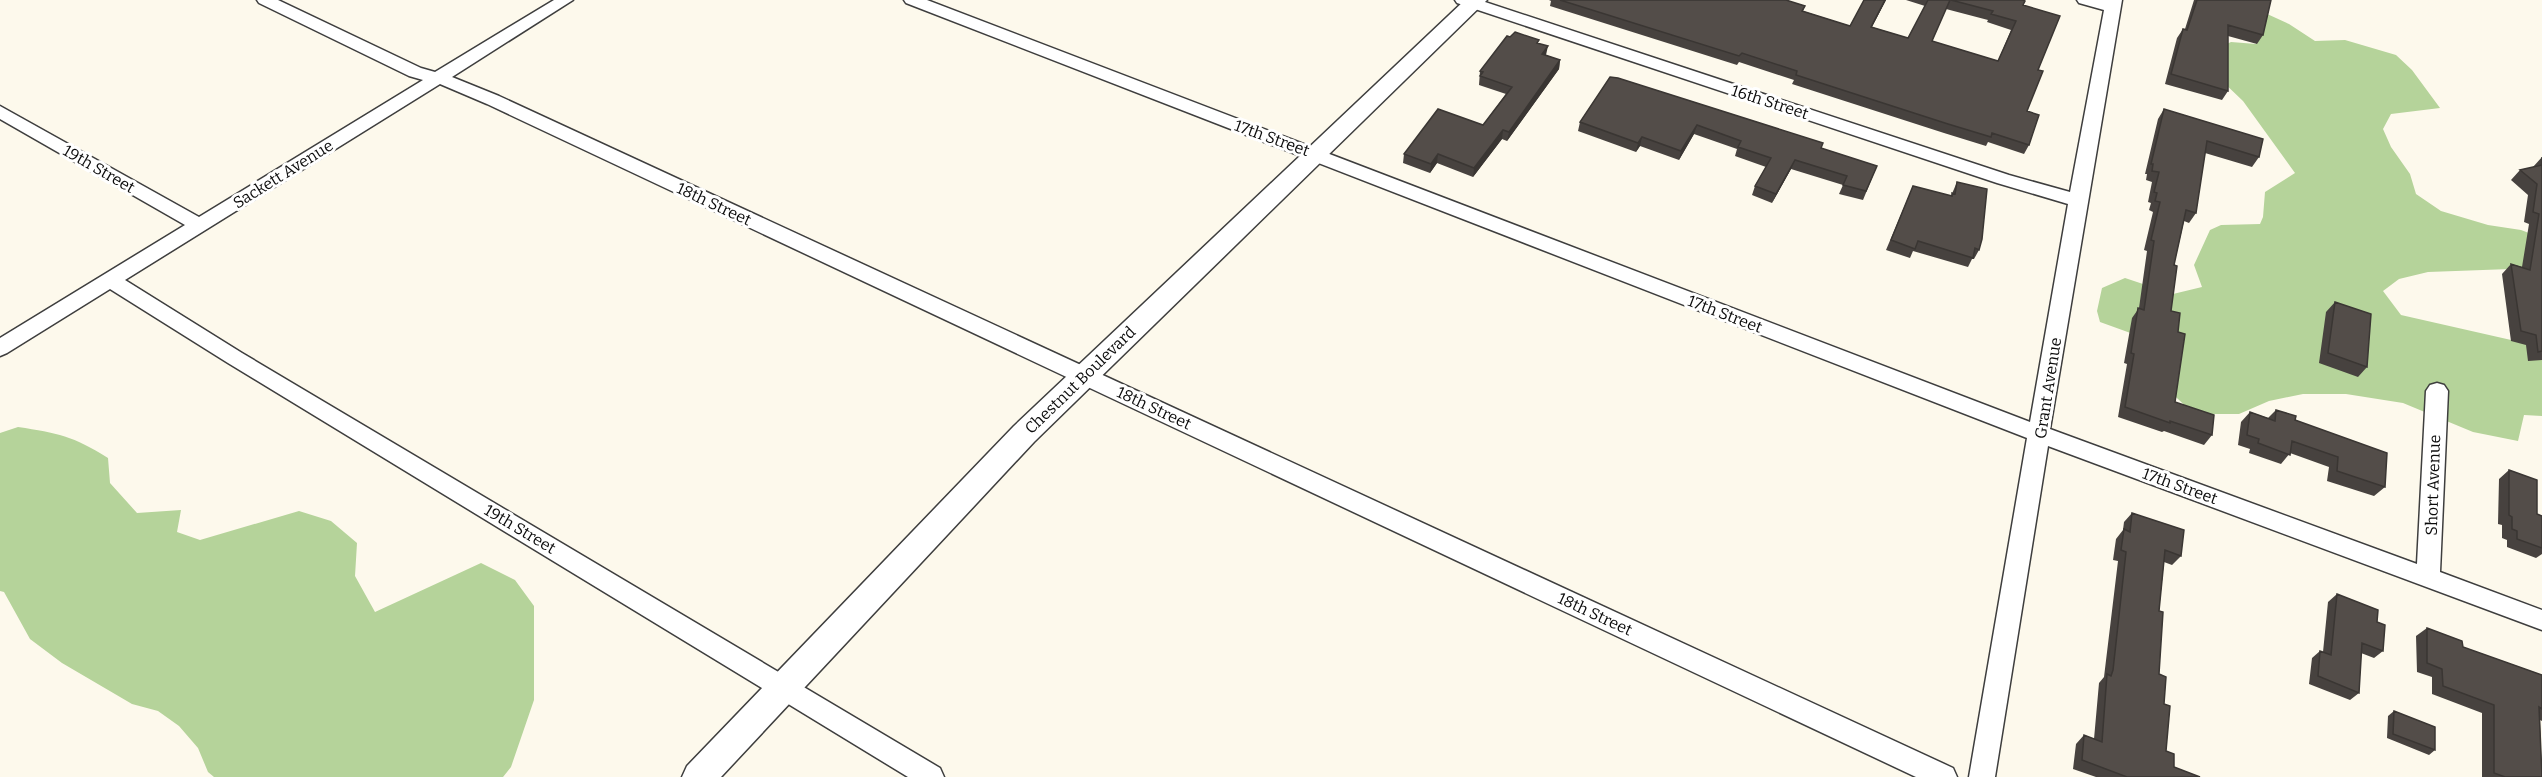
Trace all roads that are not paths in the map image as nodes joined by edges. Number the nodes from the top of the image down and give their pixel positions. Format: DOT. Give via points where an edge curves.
graph roads {
  1 [pos="265,0"];
  2 [pos="565,0"];
  3 [pos="912,0"];
  4 [pos="2085,0"];
  5 [pos="1471,1"];
  6 [pos="2114,4"];
  7 [pos="436,79"];
  8 [pos="0,111"];
  9 [pos="1315,154"];
  10 [pos="2079,201"];
  11 [pos="199,225"];
  12 [pos="110,280"];
  13 [pos="0,348"];
  14 [pos="1084,376"];
  15 [pos="2437,391"];
  16 [pos="2041,434"];
  17 [pos="2428,578"];
  18 [pos="2542,621"];
  19 [pos="783,689"];
  20 [pos="699,777"];
  21 [pos="931,777"];
  22 [pos="1944,777"];
  23 [pos="1982,777"];
  1 -- 7 [label="street, 18th Street"];
  2 -- 7 [label="street, Sackett Avenue"];
  3 -- 9 [label="street, 17th Street"];
  4 -- 6 [label="street"];
  5 -- 9 [label="street, Chestnut Boulevard"];
  5 -- 10 [label="street, 16th Street"];
  6 -- 10 [label="street, Grant Avenue"];
  7 -- 11 [label="street, Sackett Avenue"];
  7 -- 14 [label="street, 18th Street" via="493,100"];
  8 -- 11 [label="street, 19th Street"];
  9 -- 14 [label="street, Chestnut Boulevard"];
  9 -- 16 [label="street, 17th Street"];
  10 -- 16 [label="street, Grant Avenue"];
  11 -- 12 [label="street, Sackett Avenue"];
  12 -- 13 [label="street, Sackett Avenue"];
  12 -- 19 [label="street, 19th Street"];
  14 -- 19 [label="street, Chestnut Boulevard" via="1024,434"];
  14 -- 22 [label="street, 18th Street"];
  15 -- 17 [label="street, Short Avenue"];
  16 -- 17 [label="street, 17th Street"];
  16 -- 23 [label="street, Grant Avenue"];
  17 -- 18 [label="street, 17th Street"];
  19 -- 20 [label="street, Chestnut Boulevard"];
  19 -- 21 [label="street, 19th Street"];
}
